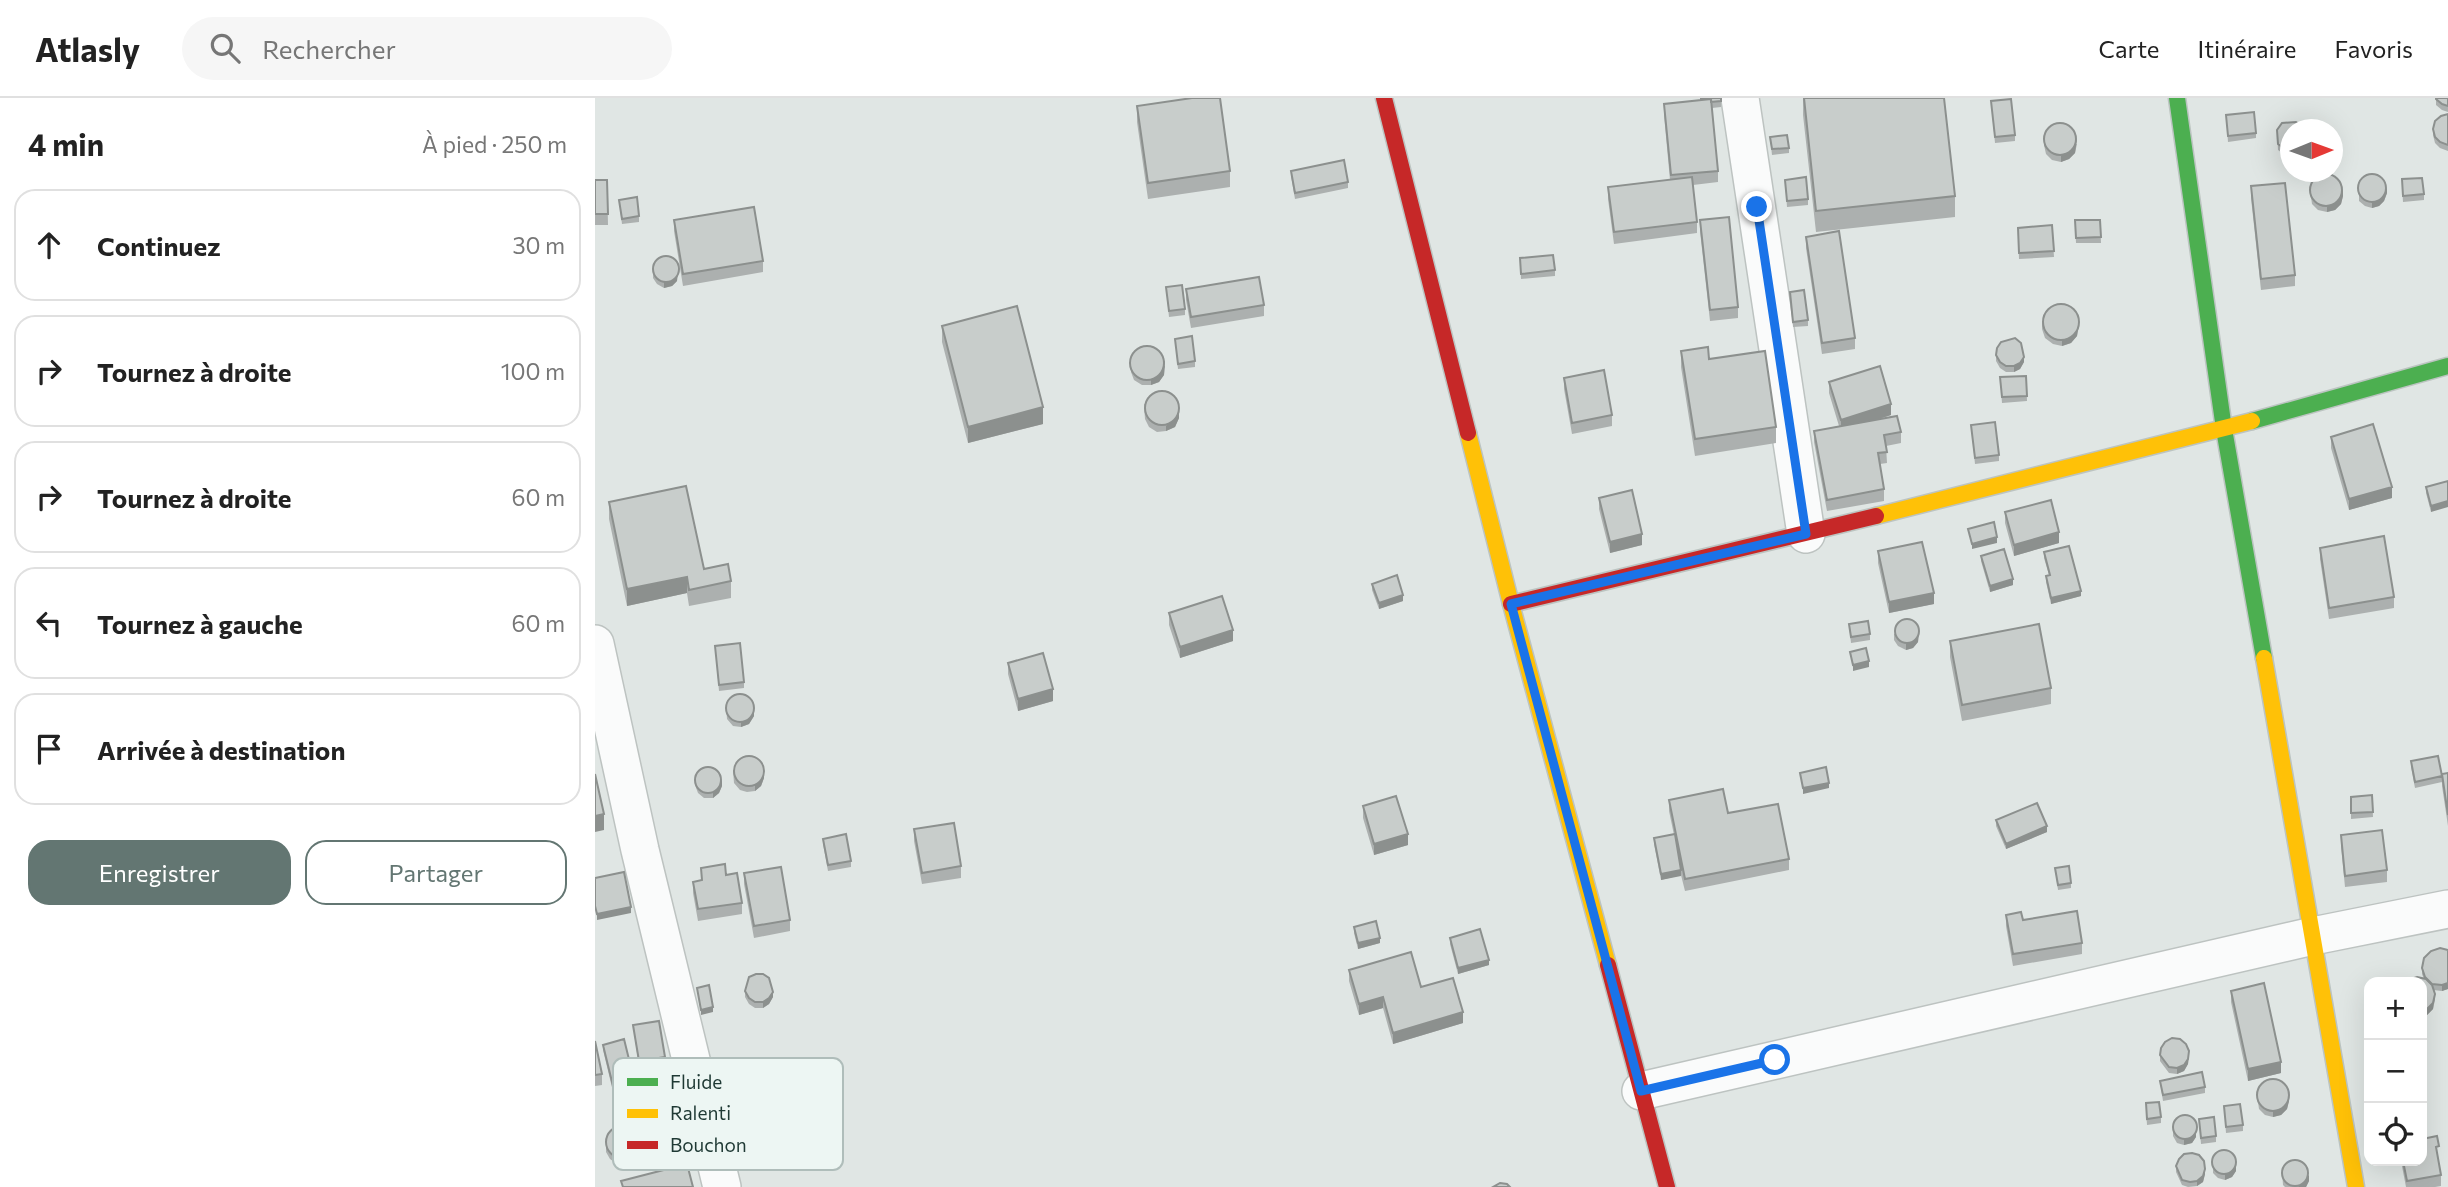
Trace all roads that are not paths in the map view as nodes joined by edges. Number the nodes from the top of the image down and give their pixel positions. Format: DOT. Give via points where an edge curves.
graph roads {
  1 [pos="1384,98"];
  2 [pos="1740,98"];
  3 [pos="2178,98"];
  4 [pos="2448,366"];
  5 [pos="2224,429"];
  6 [pos="1806,534"];
  7 [pos="1511,604"];
  8 [pos="595,644"];
  9 [pos="2448,909"];
  10 [pos="2313,936"];
  11 [pos="691,1058"];
  12 [pos="1641,1091"];
  13 [pos="1667,1187"];
  14 [pos="2356,1187"];
  1 -- 7 [label="street"];
  2 -- 6 [label="street"];
  3 -- 5 [label="street"];
  4 -- 5 [label="street"];
  5 -- 6 [label="street"];
  5 -- 10 [label="street"];
  6 -- 7 [label="street"];
  7 -- 12 [label="street"];
  8 -- 11 [label="street"];
  9 -- 10 [label="street"];
  10 -- 12 [label="street"];
  10 -- 14 [label="street"];
  12 -- 13 [label="street"];
}
